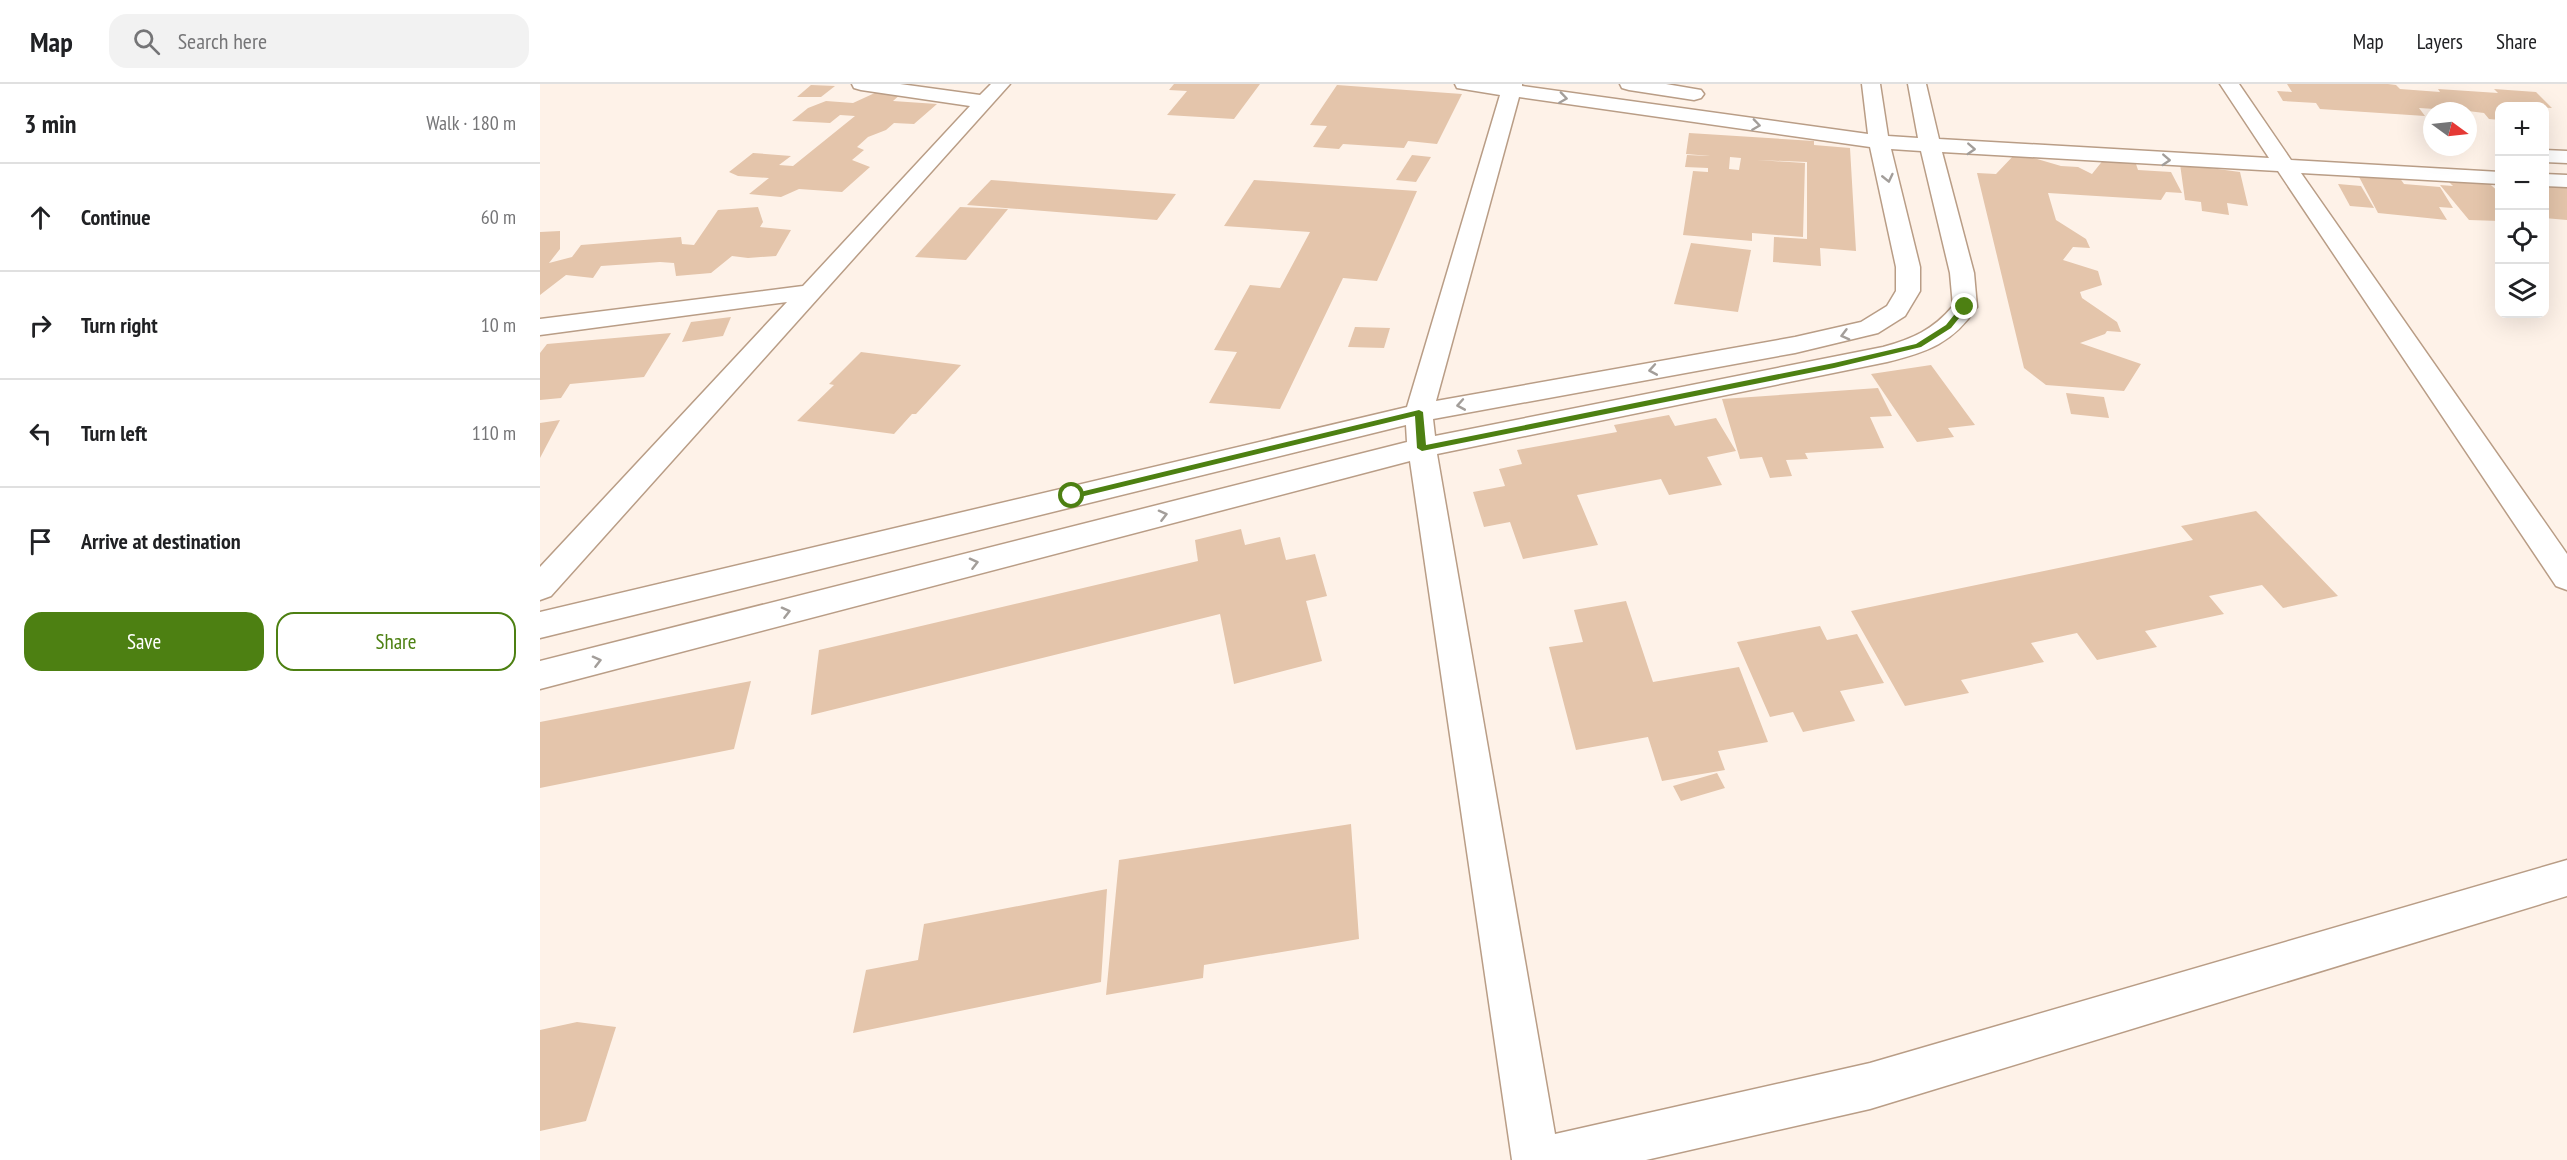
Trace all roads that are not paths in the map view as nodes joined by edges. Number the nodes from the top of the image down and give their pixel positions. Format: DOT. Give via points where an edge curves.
graph roads {
  1 [pos="861,84"];
  2 [pos="1464,84"];
  3 [pos="1629,84"];
  4 [pos="1871,84"];
  5 [pos="1917,84"];
  6 [pos="2229,84"];
  7 [pos="1512,88"];
  8 [pos="993,93"];
  9 [pos="1712,96"];
  10 [pos="1870,127"];
  11 [pos="1929,137"];
  12 [pos="2368,151"];
  13 [pos="2549,156"];
  14 [pos="2567,157"];
  15 [pos="2279,158"];
  16 [pos="2495,178"];
  17 [pos="2549,180"];
  18 [pos="2567,181"];
  19 [pos="810,292"];
  20 [pos="540,327"];
  21 [pos="1419,412"];
  22 [pos="1422,448"];
  23 [pos="2567,578"];
  24 [pos="540,588"];
  25 [pos="540,625"];
  26 [pos="540,675"];
  27 [pos="2567,878"];
  28 [pos="1536,1160"];
  29 [pos="1545,1160"];
  1 -- 8 [label="street"];
  2 -- 7 [label="street"];
  3 -- 9 [label="street"];
  4 -- 10 [label="street"];
  5 -- 11 [label="street"];
  6 -- 15 [label="street"];
  7 -- 10 [label="street, one-way"];
  7 -- 21 [label="street"];
  8 -- 19 [label="street"];
  10 -- 11 [label="street"];
  10 -- 21 [label="street, one-way" via="1908,267 1908,291 1896,311 1869,328 1795,345"];
  11 -- 15 [label="street"];
  11 -- 22 [label="street" via="1962,273 1965,307 1948,327 1918,345 1834,365"];
  12 -- 15 [label="street"];
  13 -- 14 [label="street"];
  15 -- 16 [label="street"];
  15 -- 23 [label="street"];
  17 -- 18 [label="street"];
  19 -- 20 [label="street"];
  19 -- 24 [label="street"];
  21 -- 22 [label="street"];
  21 -- 25 [label="street"];
  26 -- 22 [label="street, one-way"];
  22 -- 28 [label="street"];
  27 -- 29 [label="street" via="1870,1086"];
}
